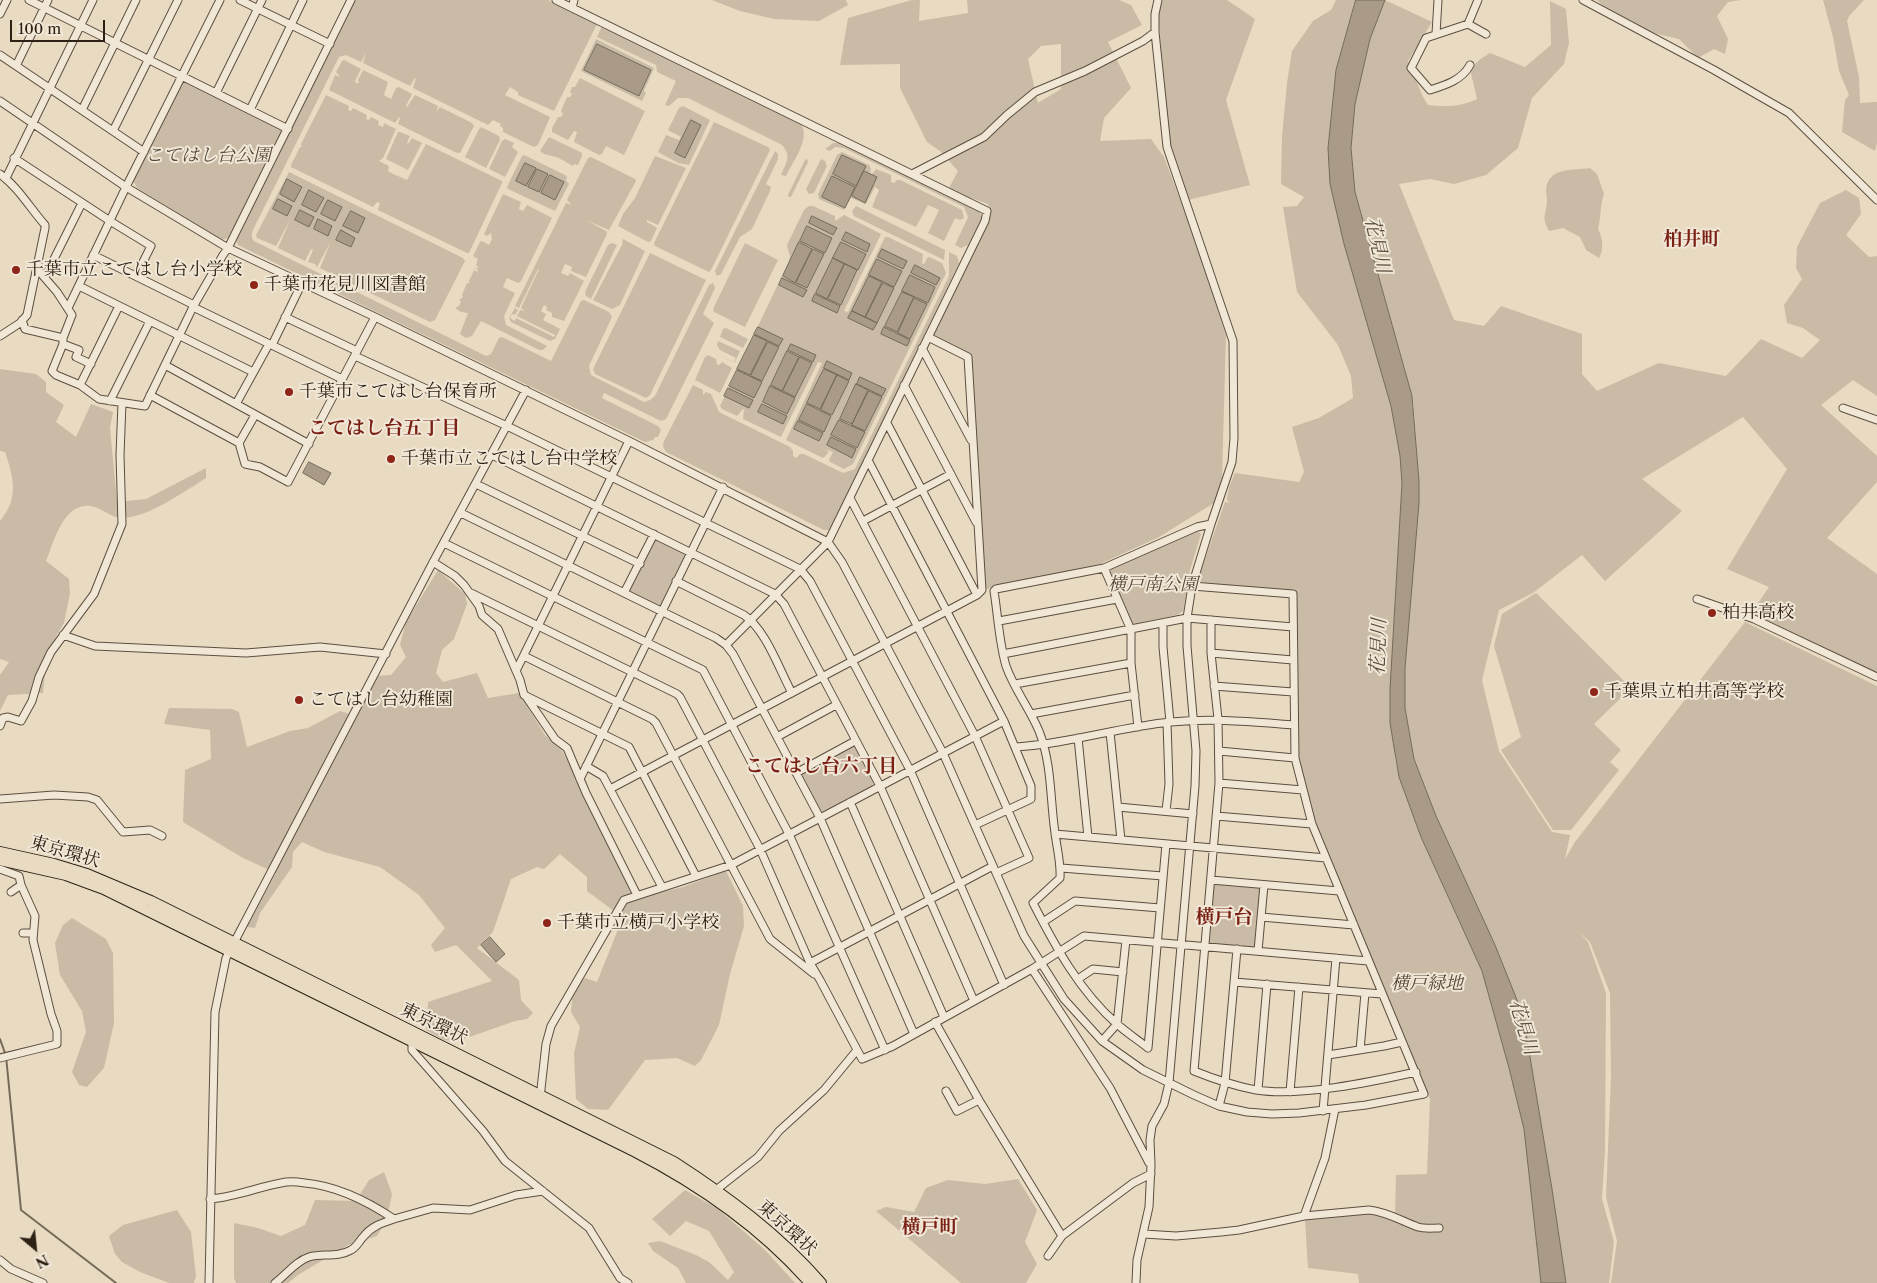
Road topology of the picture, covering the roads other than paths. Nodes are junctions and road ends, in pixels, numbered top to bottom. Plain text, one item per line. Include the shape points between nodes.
1 (7, 0) edge
2 (29, 0) edge
3 (48, 0) edge
4 (93, 0) edge
5 (136, 0) edge
6 (178, 0) edge
7 (220, 0) edge
8 (240, 0) edge
9 (262, 0) edge
10 (303, 0) edge
11 (351, 0) edge
12 (556, 0) edge
13 (574, 0) edge
14 (1158, 0) edge
15 (1438, 0) edge
16 (1478, 0) edge
17 (1583, 0) edge
18 (45, 8) junction
19 (572, 8) junction
20 (258, 9) junction
21 (0, 14) edge
22 (1468, 24) junction
23 (80, 25) junction
24 (290, 25) junction
25 (1155, 32) junction
26 (1436, 34) junction
27 (1486, 34) dead end
28 (114, 43) junction
29 (330, 44) junction
30 (0, 55) edge
31 (149, 60) junction
32 (1470, 65) dead end
33 (16, 66) junction
34 (182, 76) junction
35 (49, 88) junction
36 (216, 92) junction
37 (0, 101) edge
38 (82, 110) junction
39 (250, 110) junction
40 (32, 122) junction
41 (288, 129) junction
42 (113, 131) junction
43 (144, 152) junction
44 (14, 158) junction
45 (912, 174) junction
46 (3, 176) edge
47 (126, 187) junction
48 (1877, 200) edge
49 (82, 203) junction
50 (110, 222) junction
51 (228, 248) junction
52 (93, 255) junction
53 (38, 270) junction
54 (136, 276) junction
55 (45, 277) junction
56 (302, 283) junction
57 (79, 286) junction
58 (119, 306) junction
59 (194, 306) junction
60 (68, 308) junction
61 (285, 317) junction
62 (375, 317) junction
63 (22, 320) junction
64 (150, 321) junction
65 (0, 336) edge
66 (180, 336) junction
67 (928, 337) junction
68 (63, 341) junction
69 (271, 345) junction
70 (922, 348) junction
71 (356, 353) junction
72 (91, 364) junction
73 (165, 365) junction
74 (254, 372) junction
75 (342, 379) junction
76 (904, 385) junction
77 (80, 386) junction
78 (526, 390) junction
79 (150, 395) junction
80 (110, 400) junction
81 (122, 402) junction
82 (236, 404) junction
83 (1843, 408) dead end
84 (255, 415) junction
85 (1877, 420) edge
86 (886, 423) junction
87 (506, 426) junction
88 (629, 441) junction
89 (239, 443) junction
90 (309, 444) junction
91 (973, 444) junction
92 (492, 455) junction
93 (868, 460) junction
94 (951, 474) junction
95 (610, 476) junction
96 (476, 484) junction
97 (723, 487) junction
98 (922, 490) junction
99 (850, 498) junction
100 (597, 506) junction
101 (891, 506) junction
102 (461, 513) junction
103 (863, 521) junction
104 (705, 522) junction
105 (977, 524) junction
106 (1211, 524) junction
107 (654, 534) junction
108 (582, 536) junction
109 (828, 542) junction
110 (444, 543) junction
111 (691, 552) junction
112 (433, 562) junction
113 (640, 564) junction
114 (567, 566) junction
115 (1104, 568) junction
116 (800, 569) junction
117 (676, 581) junction
118 (1192, 586) junction
119 (471, 593) junction
120 (624, 593) junction
121 (775, 594) junction
122 (977, 595) junction
123 (552, 596) junction
124 (1117, 599) junction
125 (1697, 599) dead end
126 (946, 611) junction
127 (662, 612) junction
128 (1187, 618) junction
129 (751, 620) junction
130 (1211, 620) junction
131 (999, 621) junction
132 (1163, 624) junction
133 (538, 626) junction
134 (917, 626) junction
135 (1293, 627) junction
136 (1131, 630) junction
137 (63, 635) junction
138 (647, 642) junction
139 (885, 644) junction
140 (726, 645) junction
141 (1211, 653) junction
142 (386, 654) junction
143 (1003, 654) junction
144 (524, 656) junction
145 (1293, 660) junction
146 (852, 661) junction
147 (1132, 663) junction
148 (516, 671) junction
149 (632, 672) junction
150 (822, 677) junction
151 (1877, 677) edge
152 (1015, 684) junction
153 (1214, 686) junction
154 (1293, 692) junction
155 (792, 693) junction
156 (524, 695) junction
157 (1135, 695) junction
158 (618, 702) junction
159 (836, 705) junction
160 (762, 709) junction
161 (1031, 714) junction
162 (1218, 719) junction
163 (1194, 720) junction
164 (1004, 721) junction
165 (1169, 722) junction
166 (732, 725) junction
167 (1294, 725) junction
168 (0, 726) edge
169 (1138, 727) junction
170 (1110, 732) junction
171 (602, 734) junction
172 (975, 736) junction
173 (777, 737) junction
174 (1078, 738) junction
175 (703, 740) junction
176 (855, 740) junction
177 (1045, 745) junction
178 (1016, 747) junction
179 (1219, 751) junction
180 (943, 753) junction
181 (673, 755) junction
182 (1295, 758) junction
183 (586, 766) junction
184 (910, 770) junction
185 (642, 772) junction
186 (796, 773) junction
187 (580, 779) junction
188 (1219, 783) junction
189 (880, 786) junction
190 (610, 789) junction
191 (1303, 790) junction
192 (0, 799) edge
193 (850, 802) junction
194 (1118, 807) junction
195 (1008, 810) junction
196 (1166, 811) junction
197 (1193, 814) junction
198 (1216, 816) junction
199 (820, 818) junction
200 (1312, 824) junction
201 (974, 825) junction
202 (789, 834) junction
203 (1055, 834) junction
204 (162, 836) dead end
205 (1088, 837) junction
206 (1121, 840) junction
207 (1166, 844) junction
208 (1190, 846) junction
209 (1214, 848) junction
210 (760, 849) junction
211 (0, 852) edge
212 (1326, 858) junction
213 (0, 860) edge
214 (731, 865) junction
215 (1061, 868) junction
216 (0, 869) edge
217 (994, 870) junction
218 (696, 876) junction
219 (1163, 876) junction
220 (1210, 880) junction
221 (960, 884) junction
222 (21, 885) junction
223 (1264, 885) junction
224 (662, 887) junction
225 (1339, 891) junction
226 (11, 892) dead end
227 (637, 895) junction
228 (930, 900) junction
229 (1160, 908) junction
230 (900, 916) junction
231 (1261, 917) junction
232 (1043, 922) junction
233 (1354, 925) junction
234 (869, 932) junction
235 (22, 933) dead end
236 (32, 933) junction
237 (1126, 940) junction
238 (1157, 942) junction
239 (1181, 944) junction
240 (231, 946) junction
241 (840, 947) junction
242 (1205, 947) junction
243 (1237, 950) junction
244 (1258, 951) junction
245 (1060, 952) junction
246 (1336, 958) junction
247 (1368, 961) junction
248 (810, 963) junction
249 (1042, 964) junction
250 (1032, 969) junction
251 (1123, 972) junction
252 (1078, 979) junction
253 (820, 980) junction
254 (1234, 982) junction
255 (1267, 984) junction
256 (1004, 985) junction
257 (1299, 988) junction
258 (1332, 990) junction
259 (1366, 993) junction
260 (1382, 994) junction
261 (974, 1001) junction
262 (944, 1017) junction
263 (935, 1022) junction
264 (1117, 1024) junction
265 (914, 1034) junction
266 (416, 1037) junction
267 (1102, 1041) junction
268 (1402, 1042) junction
269 (858, 1050) junction
270 (885, 1050) junction
271 (1360, 1050) junction
272 (1328, 1055) junction
273 (4, 1056) edge
274 (1416, 1072) junction
275 (1169, 1082) junction
276 (1226, 1083) junction
277 (1325, 1088) junction
278 (1258, 1090) junction
279 (946, 1091) dead end
280 (1290, 1092) junction
281 (539, 1099) junction
282 (979, 1100) junction
283 (1219, 1106) junction
284 (1335, 1109) junction
285 (1323, 1111) junction
286 (1151, 1165) junction
287 (1151, 1174) junction
288 (716, 1190) junction
289 (544, 1191) junction
290 (210, 1198) junction
291 (1304, 1216) junction
292 (394, 1220) junction
293 (1439, 1228) dead end
294 (1144, 1234) junction
295 (1062, 1236) junction
296 (1048, 1256) dead end
297 (0, 1260) edge
298 (43, 1283) edge
299 (209, 1283) edge
300 (275, 1283) edge
301 (628, 1283) edge
302 (810, 1283) edge
303 (821, 1283) edge
304 (1136, 1283) edge

1 - 21 street
2 - 18 street
3 - 18 street
4 - 23 street
5 - 28 street
6 - 31 street
7 - 34 street
8 - 20 street
9 - 20 street
10 - 24 street
11 - 29 street
12 - 19 street
13 - 19 street
14 - 25 street
15 - 26 street
16 - 22 street
17 - 48 street via 1789,113
18 - 23 street
18 - 33 street
19 - 45 street
20 - 24 street
20 - 36 street
22 - 26 street
22 - 27 street
23 - 28 street
23 - 35 street
24 - 29 street
24 - 39 street
25 - 45 street via 1085,72 1035,92 984,137
25 - 106 street via 1167,147 1233,341 1232,462
26 - 32 street via 1426,38 1411,68 1430,90 1462,76
28 - 31 street
28 - 38 street
29 - 41 street
30 - 33 street
31 - 34 street
31 - 42 street
33 - 35 street
34 - 36 street
34 - 43 street
35 - 38 street
35 - 40 street
36 - 39 street
37 - 40 street
38 - 42 street
39 - 41 street
40 - 44 street
40 - 47 street
41 - 51 street
42 - 43 street
43 - 47 street
44 - 46 street
44 - 49 street
45 - 67 street via 987,211
46 - 53 street via 45,225
47 - 50 street
47 - 51 street
49 - 50 street
49 - 55 street
50 - 52 street
50 - 54 street via 151,246
51 - 56 street
51 - 59 street
52 - 54 street
52 - 57 street
53 - 55 street
53 - 63 street via 27,315
54 - 59 street
55 - 60 street
56 - 61 street
56 - 62 street
57 - 58 street
57 - 60 street
58 - 64 street
58 - 72 street
59 - 66 street
59 - 69 street
60 - 68 street via 72,315
61 - 69 street
61 - 71 street
62 - 71 street
62 - 78 street
63 - 65 street
63 - 68 street via 25,329
64 - 66 street
64 - 80 street
66 - 73 street
66 - 74 street
67 - 70 street
67 - 91 street via 968,357
68 - 72 street via 79,350 76,357
68 - 77 street via 52,371
69 - 74 street
69 - 75 street
70 - 76 street
70 - 91 street
71 - 75 street
71 - 87 street
72 - 77 street
73 - 79 street
73 - 82 street
74 - 82 street
75 - 90 street
76 - 86 street
76 - 94 street
77 - 80 street via 99,399
78 - 87 street
78 - 88 street
79 - 81 street via 145,406
79 - 89 street
80 - 81 street
81 - 137 street via 122,524 94,594
82 - 84 street
83 - 85 street
84 - 89 street
84 - 90 street
86 - 93 street
86 - 98 street
87 - 92 street
87 - 95 street
88 - 95 street
88 - 97 street
89 - 90 street via 245,464 260,467 288,482
91 - 105 street
92 - 96 street
92 - 100 street
93 - 99 street
93 - 101 street
94 - 98 street
94 - 105 street
95 - 100 street
95 - 104 street
96 - 102 street
96 - 108 street
97 - 104 street
97 - 109 street
98 - 101 street
98 - 122 street
99 - 103 street
99 - 109 street
100 - 107 street
100 - 108 street
101 - 103 street
101 - 126 street
102 - 110 street
102 - 114 street
103 - 134 street
104 - 111 street
104 - 116 street
105 - 122 street via 982,590
106 - 115 street via 1197,527
106 - 118 street
107 - 111 street
107 - 113 street
108 - 113 street
108 - 114 street
109 - 116 street
109 - 139 street
110 - 112 street
110 - 123 street
111 - 117 street
111 - 121 street
112 - 119 street via 455,576
112 - 142 street
113 - 120 street
114 - 120 street
114 - 123 street
115 - 124 street
115 - 131 street via 996,589
116 - 121 street
116 - 146 street via 810,581
117 - 127 street
117 - 129 street
118 - 128 street
118 - 135 street via 1293,594
119 - 133 street
119 - 148 street via 482,615 498,630
120 - 127 street
121 - 129 street
121 - 150 street via 784,604
122 - 126 street
123 - 133 street
123 - 138 street
124 - 131 street
124 - 136 street
125 - 151 street via 1754,619
126 - 134 street
126 - 164 street
127 - 138 street
127 - 140 street
128 - 130 street
128 - 132 street
128 - 163 street
129 - 140 street
129 - 155 street
130 - 135 street
130 - 141 street
131 - 143 street
132 - 136 street
132 - 165 street
133 - 144 street
133 - 149 street
134 - 139 street
134 - 172 street
135 - 145 street
136 - 143 street
136 - 147 street
137 - 142 street via 84,644 105,647 246,653 320,647
137 - 168 street via 39,677 24,717 21,721 3,718
138 - 149 street
138 - 166 street via 703,670
139 - 146 street
139 - 180 street
140 - 160 street
141 - 145 street
141 - 153 street
142 - 240 street
143 - 152 street
144 - 148 street
144 - 158 street
145 - 154 street
146 - 150 street
146 - 184 street
147 - 152 street
147 - 157 street
148 - 156 street
149 - 158 street
149 - 175 street via 677,694
150 - 155 street
150 - 159 street
152 - 161 street
153 - 154 street
153 - 162 street
154 - 167 street
155 - 160 street
156 - 171 street
156 - 187 street via 555,739 567,748
157 - 161 street
157 - 169 street
158 - 171 street
158 - 181 street via 652,719
159 - 173 street
159 - 176 street
160 - 166 street
160 - 173 street
161 - 177 street
162 - 163 street
162 - 167 street
162 - 179 street
163 - 165 street
163 - 197 street
164 - 172 street
164 - 178 street
165 - 169 street
165 - 196 street
166 - 175 street
166 - 202 street
167 - 182 street
169 - 170 street
170 - 174 street
170 - 194 street
171 - 183 street
171 - 185 street via 629,748
172 - 180 street
172 - 195 street
173 - 186 street
174 - 177 street
174 - 205 street
175 - 181 street
175 - 210 street
176 - 186 street
176 - 189 street
177 - 178 street
177 - 203 street
178 - 195 street via 1031,786 1031,799
179 - 182 street
179 - 188 street
180 - 184 street
180 - 201 street
181 - 185 street
181 - 214 street
182 - 191 street
183 - 187 street
183 - 190 street via 603,776
184 - 189 street
184 - 221 street
185 - 190 street
185 - 218 street
186 - 199 street
187 - 227 street
188 - 191 street
188 - 198 street
189 - 193 street
189 - 228 street
190 - 224 street
191 - 200 street
192 - 204 street via 54,795 88,797 97,800 123,832 150,830
193 - 199 street
193 - 230 street
194 - 196 street
194 - 206 street
195 - 201 street
195 - 217 street via 1029,858
196 - 197 street
197 - 208 street
198 - 200 street
198 - 209 street
199 - 202 street
199 - 234 street
200 - 212 street
201 - 217 street
202 - 210 street
202 - 241 street
203 - 205 street
203 - 215 street
205 - 206 street
206 - 207 street
207 - 208 street
207 - 219 street
208 - 209 street
208 - 239 street
209 - 212 street
209 - 220 street
210 - 214 street
210 - 248 street
211 - 240 highway, 東京環状 via 87,874 151,901
212 - 225 street
213 - 240 highway, 東京環状 via 66,875 104,889
214 - 218 street
214 - 253 street via 770,939
215 - 219 street
215 - 232 street via 1060,878 1033,903
216 - 222 street via 19,876
217 - 221 street
217 - 249 street via 1017,924
218 - 224 street
219 - 229 street
220 - 223 street
220 - 242 street
221 - 228 street
221 - 256 street
222 - 226 street
222 - 236 street via 34,916
223 - 225 street
223 - 231 street
224 - 227 street
225 - 233 street
227 - 281 street via 624,900 551,1026
228 - 230 street
228 - 261 street
229 - 232 street via 1075,900
229 - 238 street
230 - 234 street
230 - 262 street
231 - 233 street
231 - 244 street
232 - 245 street
233 - 247 street
234 - 241 street
234 - 265 street
235 - 236 street
236 - 273 street via 36,960 57,1031 57,1044
237 - 238 street
237 - 245 street via 1084,936
237 - 251 street
238 - 239 street
238 - 264 street via 1148,1048
239 - 242 street
239 - 275 street
240 - 266 highway, 東京環状
240 - 290 street via 222,970 215,1007
241 - 248 street
241 - 270 street
242 - 243 street
242 - 276 street via 1194,1071
243 - 244 street
243 - 254 street
244 - 246 street
245 - 249 street
245 - 252 street
246 - 247 street
246 - 258 street
247 - 260 street
248 - 253 street
249 - 250 street
249 - 267 street via 1074,1012
250 - 256 street
250 - 286 street via 1110,1088
251 - 252 street via 1093,969
251 - 264 street
252 - 264 street
253 - 269 street
254 - 255 street
254 - 276 street
255 - 257 street
255 - 278 street
256 - 261 street
257 - 258 street
257 - 280 street
258 - 259 street
258 - 272 street
259 - 260 street
259 - 271 street
260 - 268 street
261 - 262 street
262 - 263 street
263 - 265 street
263 - 282 street
264 - 267 street
265 - 270 street
266 - 281 highway, 東京環状
266 - 289 street via 412,1050 500,1155
267 - 275 street via 1143,1070
268 - 271 street
268 - 274 street
269 - 270 street via 862,1059
269 - 288 street via 824,1090 779,1131 758,1158
271 - 272 street
272 - 277 street
274 - 277 street
274 - 284 street via 1424,1094
275 - 283 street
275 - 286 street via 1164,1104 1152,1126
276 - 278 street
276 - 283 street
277 - 280 street
277 - 285 street
278 - 280 street
279 - 282 street via 958,1111
281 - 288 highway, 東京環状 via 674,1162
281 - 302 highway, 東京環状 via 699,1188 748,1223
282 - 295 street
283 - 285 street via 1272,1114
284 - 285 street
284 - 291 street via 1325,1158
286 - 287 street
287 - 294 street
287 - 295 street via 1133,1183
288 - 303 highway, 東京環状 via 776,1237
289 - 292 street via 516,1195 470,1210 433,1208
289 - 301 street via 589,1228 620,1278
290 - 292 street via 226,1198 287,1181 320,1184 354,1196
290 - 299 street
291 - 293 street via 1369,1210 1418,1227
291 - 294 street via 1240,1230 1176,1236
292 - 300 street via 376,1226 349,1251 336,1256 310,1257 298,1263
294 - 304 street via 1137,1260
295 - 296 street
297 - 298 street via 11,1269

